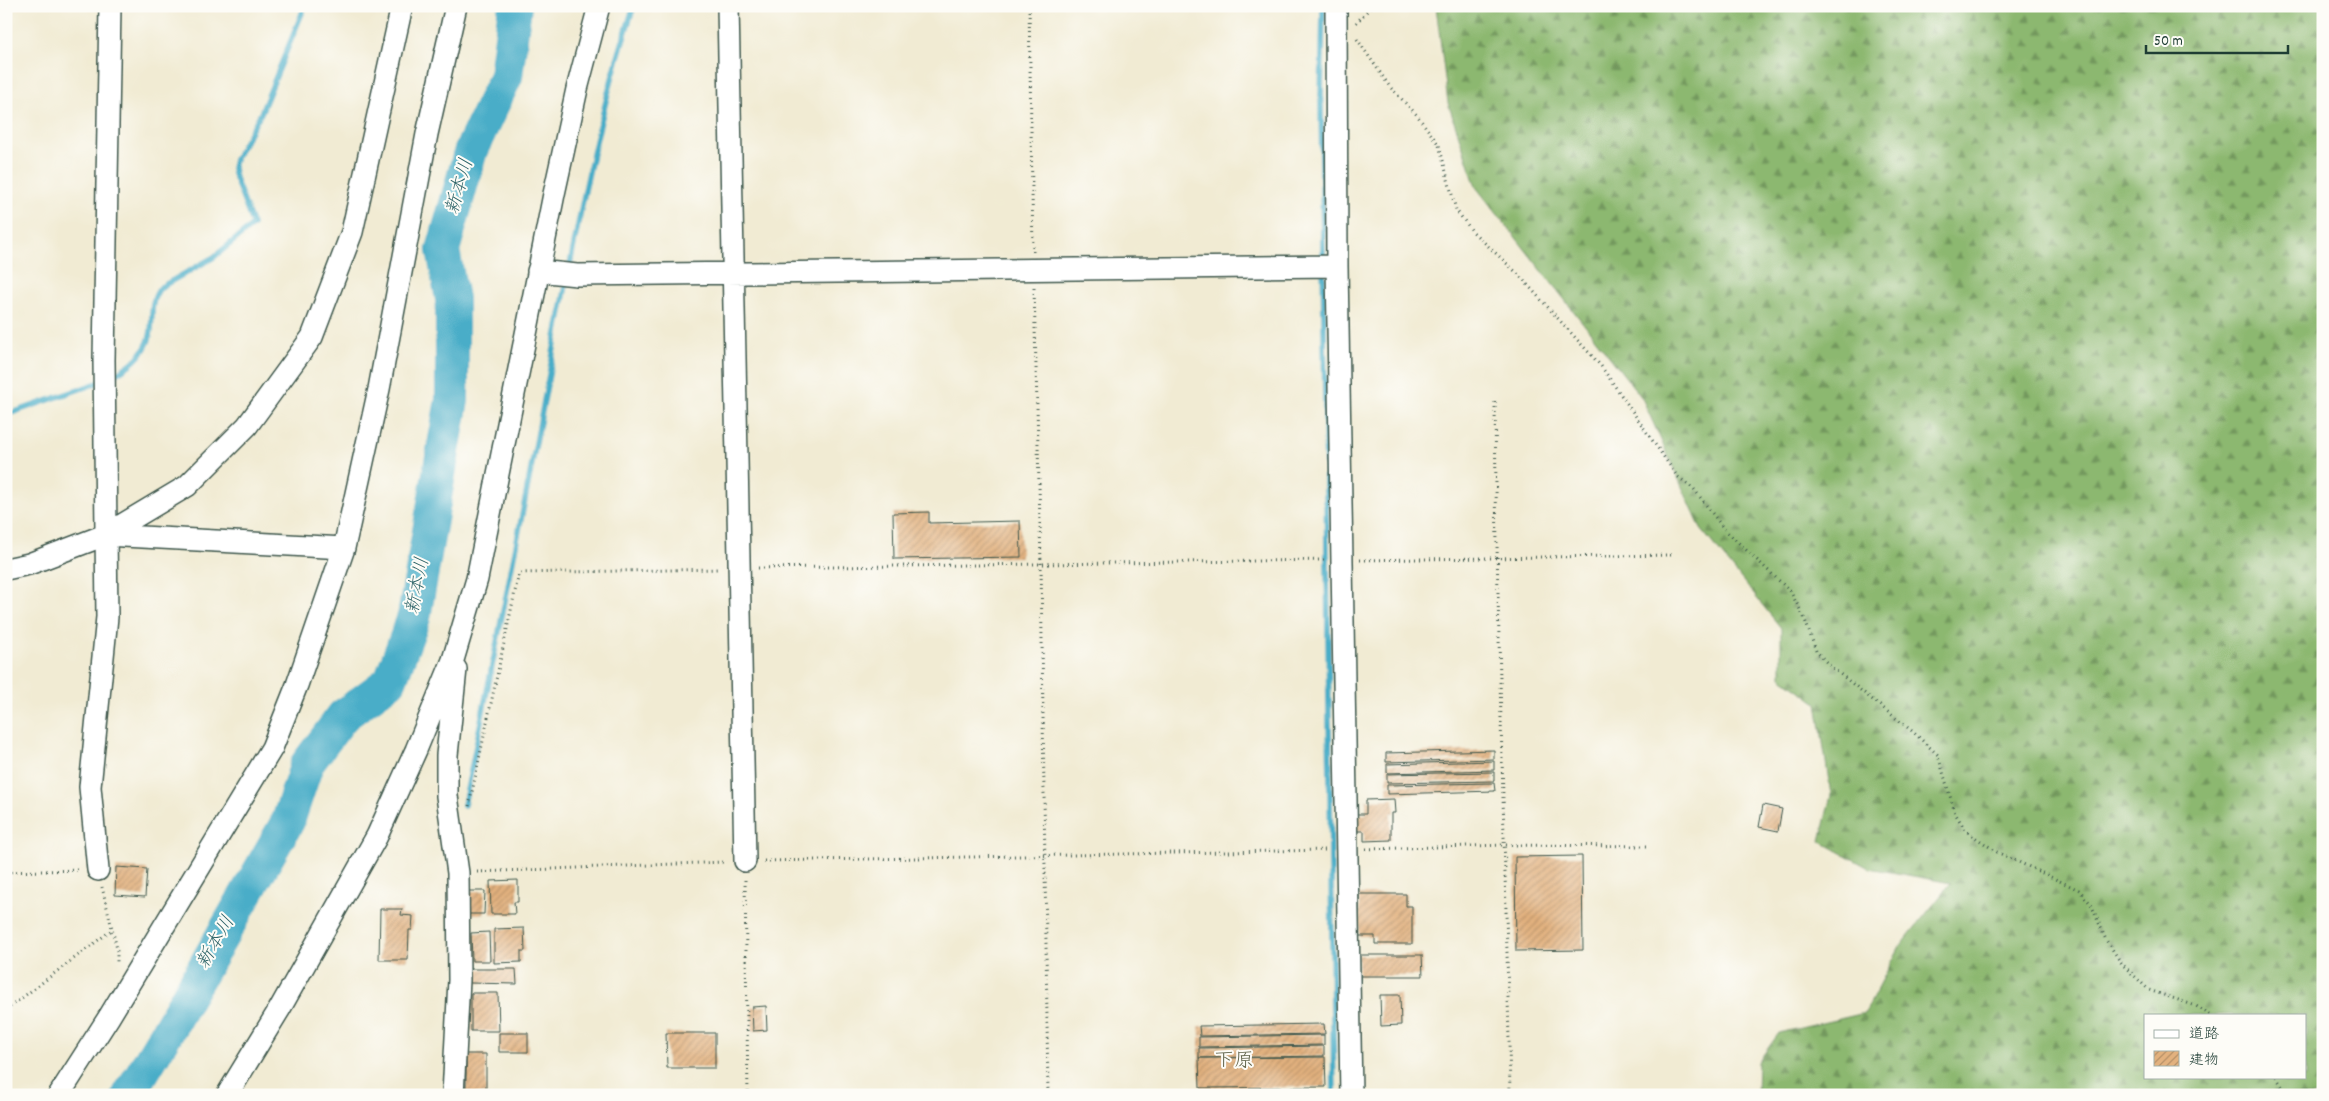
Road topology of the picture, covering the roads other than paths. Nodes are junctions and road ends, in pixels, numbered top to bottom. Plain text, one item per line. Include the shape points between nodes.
1 (110, 6) edge
2 (402, 6) edge
3 (456, 6) edge
4 (599, 6) edge
5 (728, 6) edge
6 (1336, 6) edge
7 (1337, 266) junction
8 (538, 271) junction
9 (732, 274) junction
10 (105, 535) junction
11 (344, 548) junction
12 (6, 569) edge
13 (453, 660) junction
14 (745, 861) road end
15 (98, 870) road end
16 (59, 1095) edge
17 (228, 1095) edge
18 (453, 1095) edge
19 (1351, 1095) edge

1 - 10 street via 104,360
2 - 10 street via 352,232 312,337 247,426 187,486
3 - 11 street
4 - 8 street via 577,89
5 - 9 street
6 - 7 street
7 - 9 street
7 - 19 street
8 - 9 street via 577,275
8 - 13 street via 477,579
9 - 14 street
10 - 11 street
10 - 12 street via 29,564
10 - 15 street via 107,617 90,787
11 - 16 street via 272,748
13 - 17 street via 377,836
13 - 18 street via 457,670 447,755 448,796 458,873 459,980

